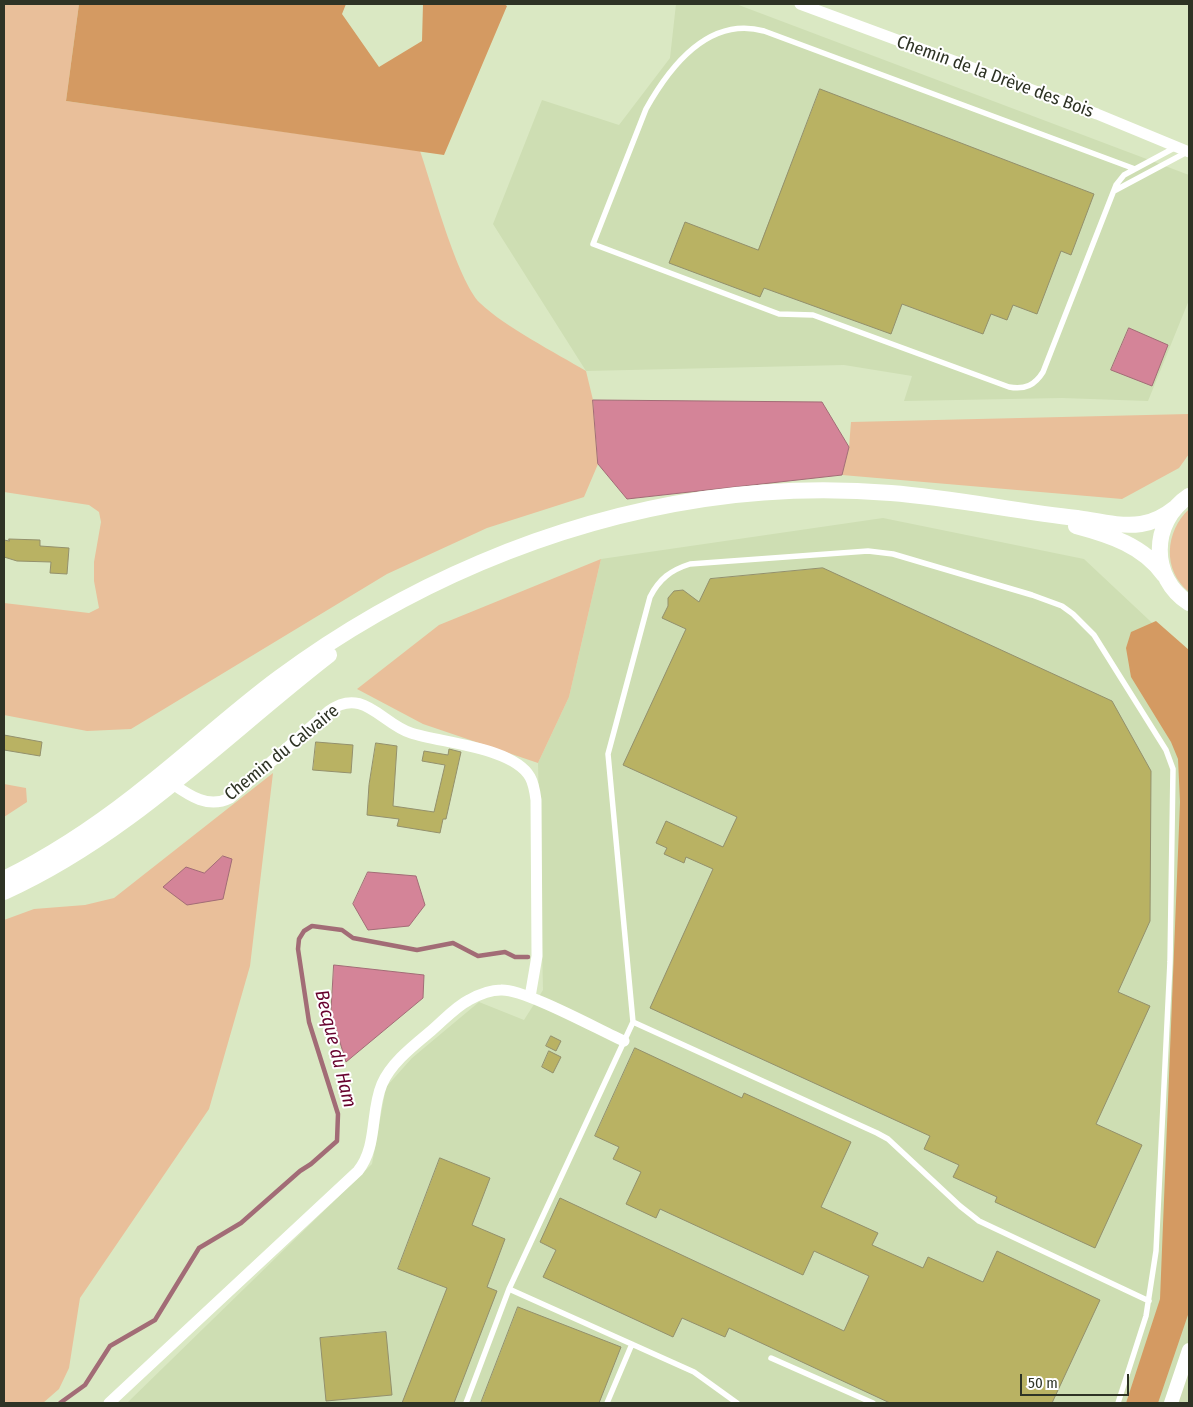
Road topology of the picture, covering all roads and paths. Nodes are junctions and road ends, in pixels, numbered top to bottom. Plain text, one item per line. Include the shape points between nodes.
1 (800, 4) edge
2 (1177, 147) junction
3 (1189, 151) edge
4 (1135, 169) junction
5 (1114, 191) junction
6 (1189, 496) edge
7 (1175, 508) junction
8 (1018, 511) junction
9 (1164, 575) junction
10 (1189, 604) edge
11 (166, 780) junction
12 (4, 879) edge
13 (4, 892) edge
14 (530, 998) junction
15 (633, 1022) junction
16 (624, 1041) junction
17 (509, 1289) junction
18 (1150, 1301) junction
19 (632, 1344) junction
20 (1189, 1350) edge
21 (771, 1358) dead end
22 (109, 1403) edge
23 (466, 1403) edge
24 (607, 1403) edge
25 (737, 1403) edge
26 (872, 1403) edge
27 (1118, 1403) edge
28 (1171, 1403) edge

1 - 2 street, Chemin de la Drève des Bois
2 - 3 street, Chemin de la Drève des Bois
2 - 4 lane
3 - 5 lane
4 - 5 lane via 1120,178
4 - 5 lane via 764,30 735,29 709,38 691,49 678,61 656,92 646,109 593,244 779,314 813,315 1009,387 1023,388 1035,384 1043,372
6 - 7 main road
7 - 8 main road via 1160,519 1136,525
7 - 9 main road via 1166,521 1159,544
8 - 9 main road via 1087,529 1127,544 1151,558
8 - 11 main road via 920,495 857,491 779,492 706,499 636,512 554,535 469,568 413,596 316,665
9 - 10 main road
11 - 12 main road via 41,860
11 - 13 main road via 82,851
11 - 14 street, Chemin du Calvaire via 201,800 222,802 329,710 348,703 370,707 410,733 481,749 514,763 530,777 536,800 537,956
14 - 16 street
14 - 22 street via 501,990 478,995 459,1006 412,1048 390,1071 382,1085 369,1151 358,1171
15 - 16 lane
15 - 18 lane via 877,1133 888,1139 979,1221
15 - 18 lane via 608,754 650,597 662,579 690,564 868,550 902,557 1062,606 1094,634 1166,750 1172,769 1170,962 1156,1250
16 - 17 lane
17 - 19 lane
17 - 23 lane
18 - 27 lane
19 - 24 lane
19 - 25 lane via 694,1372
20 - 28 street
21 - 26 lane

